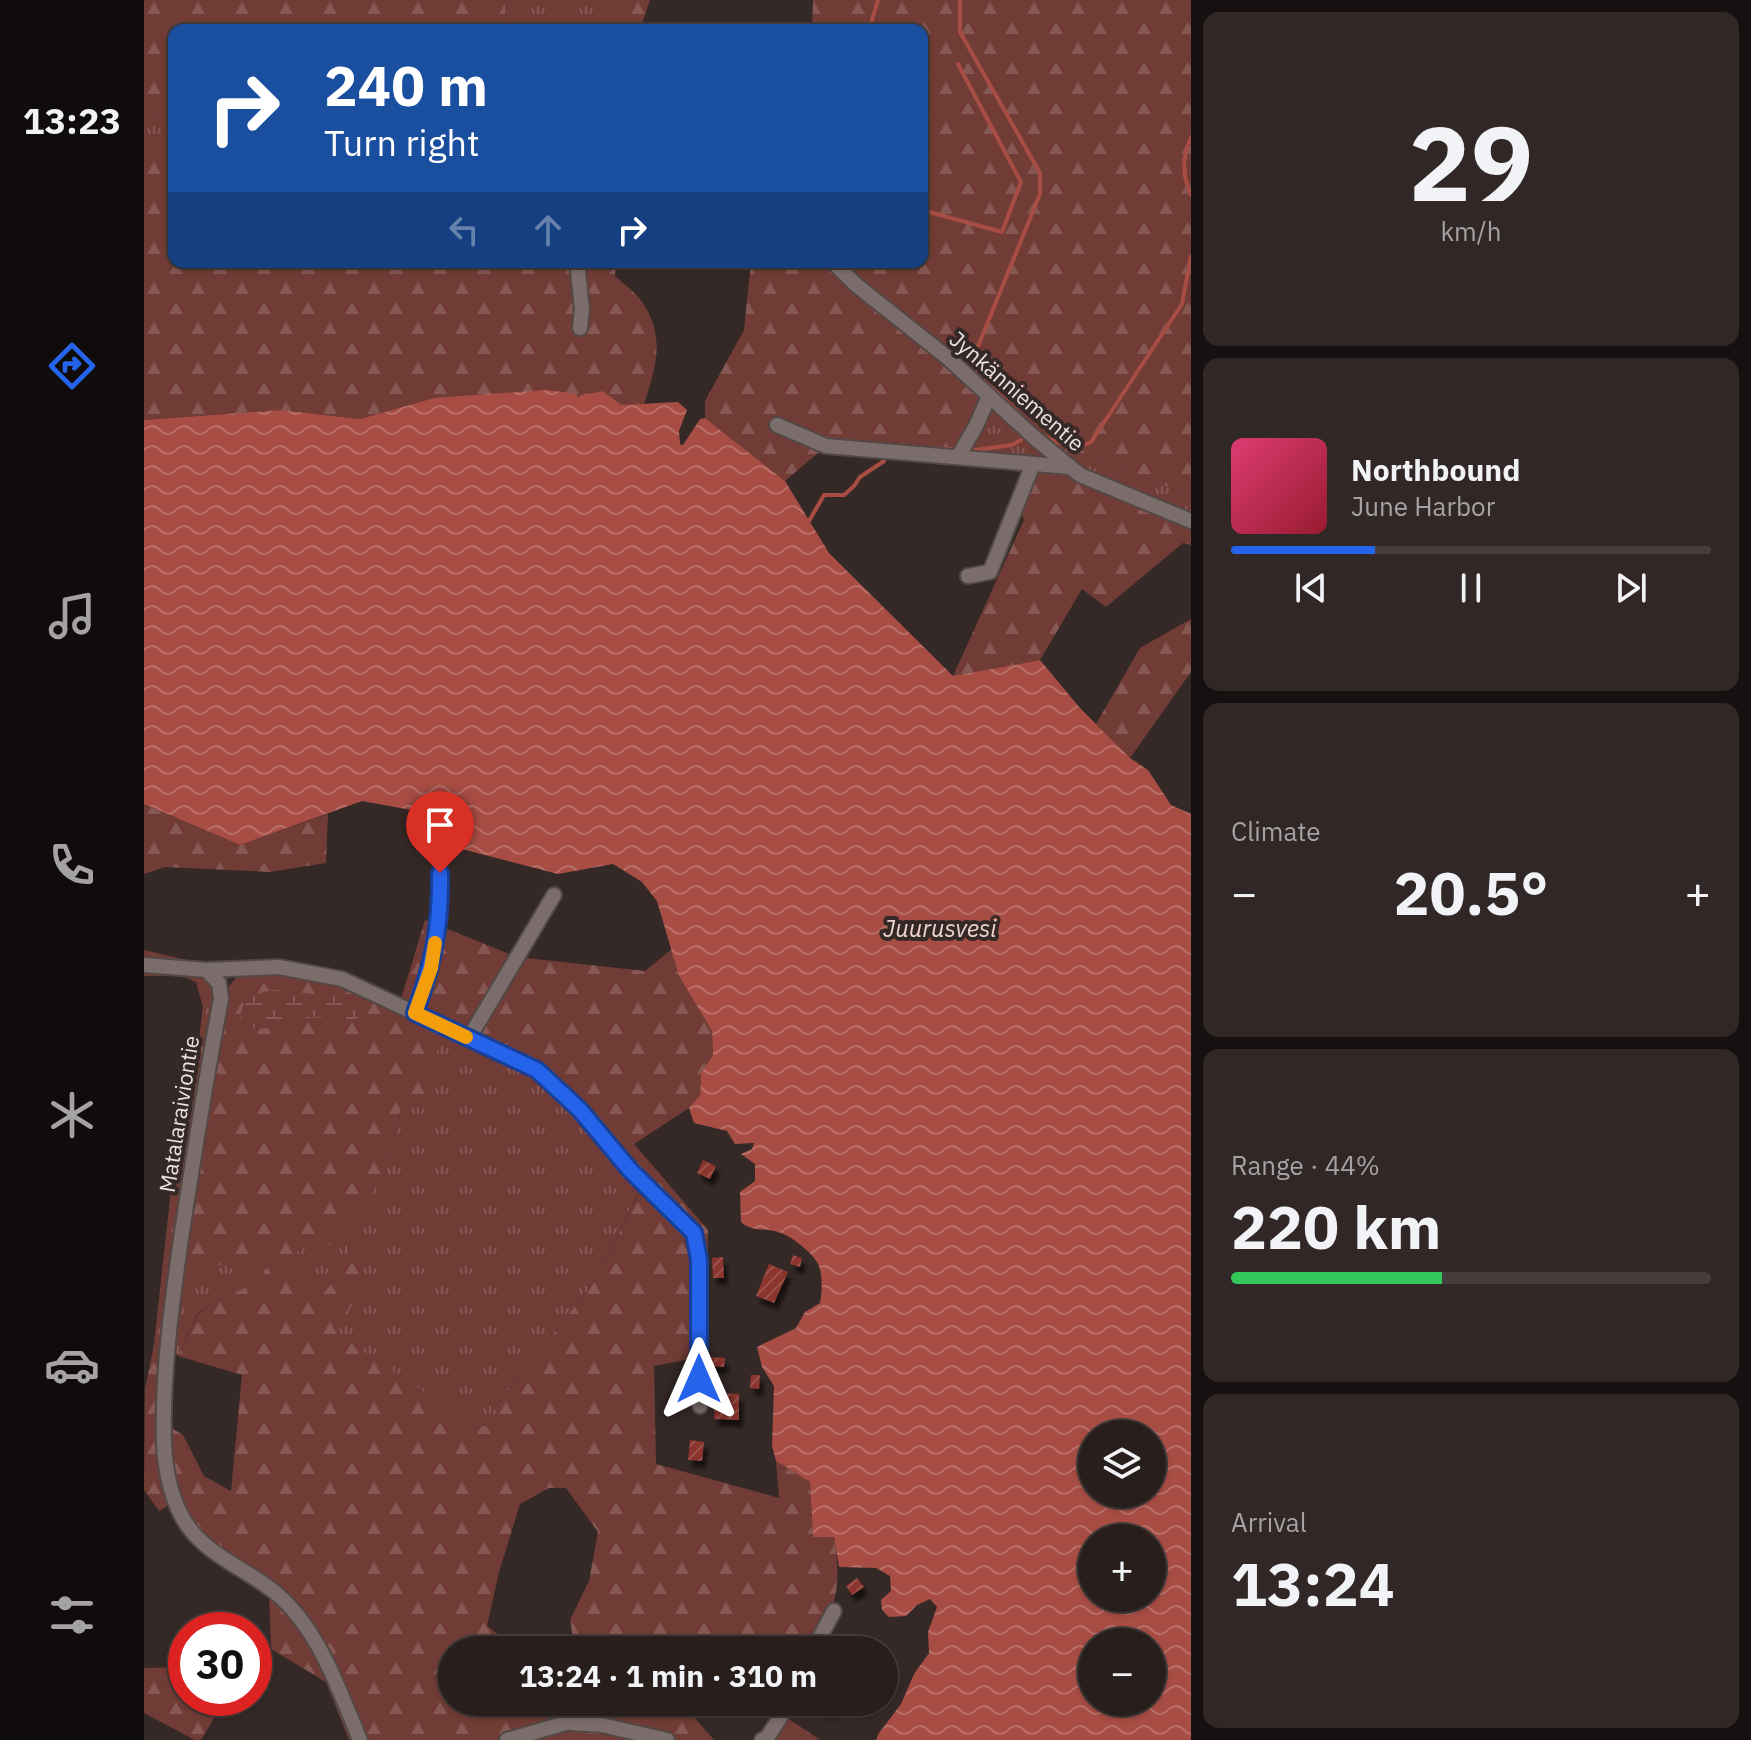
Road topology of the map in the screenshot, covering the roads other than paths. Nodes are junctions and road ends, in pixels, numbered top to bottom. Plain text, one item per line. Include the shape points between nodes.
1 (578, 268) edge
2 (839, 268) edge
3 (580, 328) dead end
4 (989, 396) junction
5 (777, 425) dead end
6 (958, 457) junction
7 (1033, 464) junction
8 (1071, 467) junction
9 (1191, 521) edge
10 (968, 576) dead end
11 (440, 873) dead end
12 (554, 895) dead end
13 (144, 965) edge
14 (206, 970) junction
15 (415, 1013) junction
16 (469, 1038) junction
17 (700, 1406) dead end
18 (834, 1611) dead end
19 (821, 1636) edge
20 (585, 1716) edge
21 (781, 1716) edge
22 (566, 1723) junction
23 (360, 1740) edge
24 (507, 1740) edge
25 (667, 1740) edge
26 (762, 1740) edge

1 - 3 street
2 - 4 street, Jynkänniementie
4 - 6 street
4 - 8 street, Jynkänniementie
5 - 6 street via 826,446
6 - 7 street
7 - 8 street
7 - 10 street via 990,572
8 - 9 street, Jynkänniementie
11 - 15 street via 431,968
12 - 16 street
13 - 14 street
14 - 15 street via 279,967 342,979
14 - 23 street, Matalaraiviontie via 219,983 221,999 175,1283 164,1445 168,1474 190,1530 278,1595 308,1629
15 - 16 street
16 - 17 street via 537,1070 694,1233 699,1260
18 - 19 street
20 - 22 street
21 - 26 street
22 - 24 street
22 - 25 street via 602,1725

